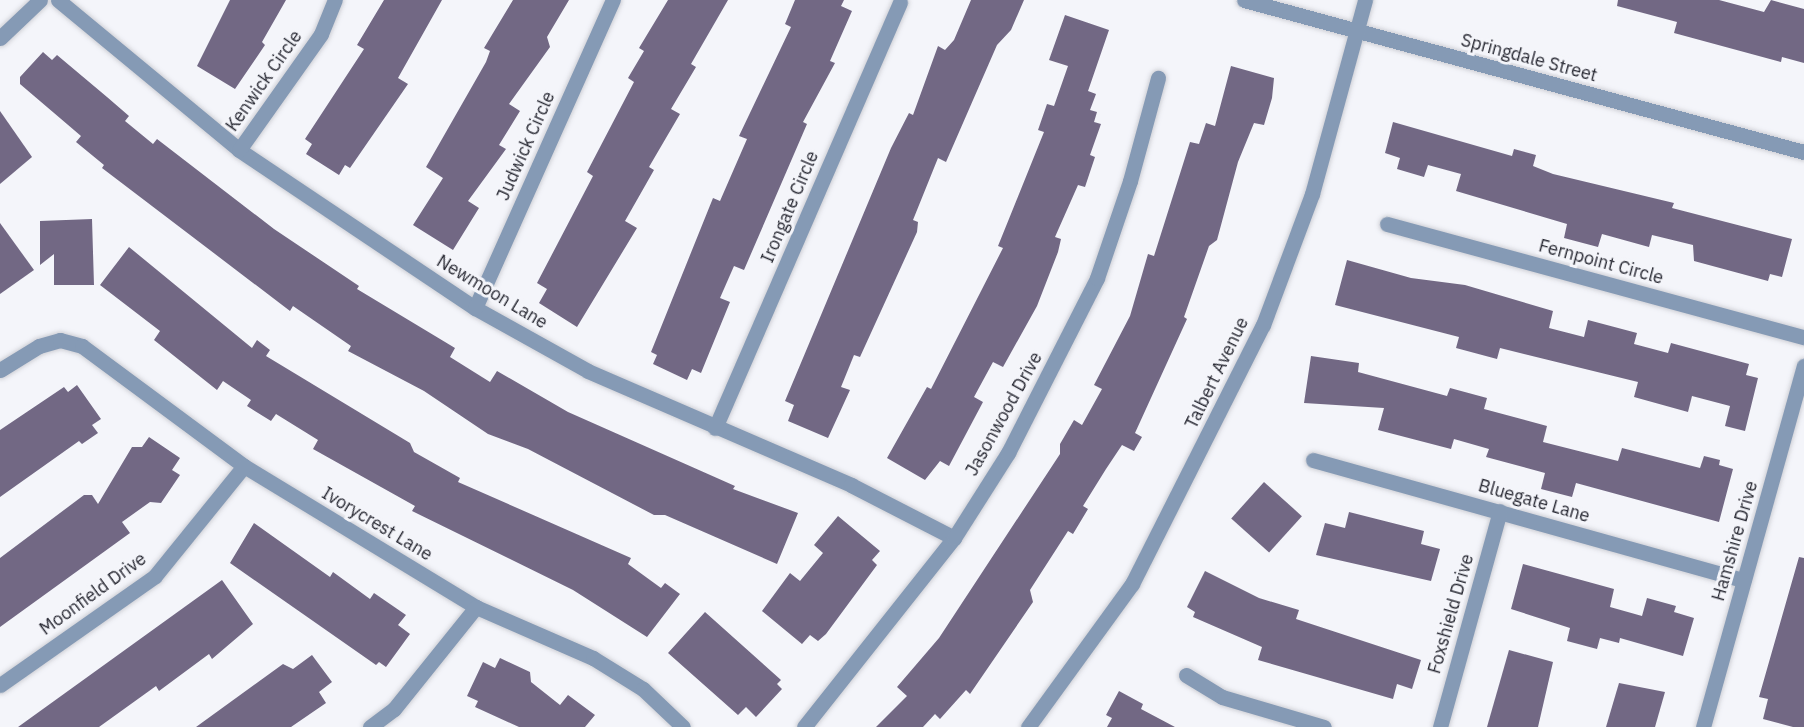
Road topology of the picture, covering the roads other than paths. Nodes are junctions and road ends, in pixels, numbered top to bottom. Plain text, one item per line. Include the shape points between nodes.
1 (40, 0) edge
2 (58, 0) edge
3 (335, 0) edge
4 (613, 0) edge
5 (1244, 0) edge
6 (1365, 0) edge
7 (900, 2) dead end
8 (1357, 31) junction
9 (0, 38) edge
10 (1158, 78) dead end
11 (239, 150) junction
12 (1804, 152) edge
13 (1387, 224) dead end
14 (475, 308) junction
15 (1804, 337) edge
16 (1804, 366) edge
17 (0, 370) edge
18 (716, 428) junction
19 (1313, 460) dead end
20 (244, 466) junction
21 (1500, 512) junction
22 (954, 538) junction
23 (1744, 580) junction
24 (476, 607) junction
25 (1186, 675) dead end
26 (0, 685) edge
27 (370, 727) edge
28 (683, 727) edge
29 (804, 727) edge
30 (1028, 727) edge
31 (1324, 727) edge
32 (1440, 727) edge
33 (1703, 727) edge

1 - 9 street
2 - 11 street, Newmoon Lane
3 - 11 street, Kenwick Circle via 321,34
4 - 14 street, Judwick Circle
5 - 8 street, Springdale Street
6 - 8 street, Talbert Avenue
7 - 18 street, Irongate Circle
8 - 12 street, Springdale Street
8 - 30 street, Talbert Avenue via 1312,194 1263,325 1132,584
10 - 22 street, Jasonwood Drive via 1097,278 1008,453
11 - 14 street, Newmoon Lane
13 - 15 street, Fernpoint Circle
14 - 18 street, Newmoon Lane via 588,371
16 - 23 street, Hamshire Drive
17 - 20 street, Ivorycrest Lane via 39,346 60,340 82,346
18 - 22 street, Newmoon Lane via 851,485
19 - 21 street, Bluegate Lane
20 - 24 street, Ivorycrest Lane
20 - 26 street, Moonfield Drive via 155,576
21 - 23 street, Bluegate Lane
21 - 32 street, Foxshield Drive
22 - 29 street, Jasonwood Drive
23 - 33 street, Hamshire Drive
24 - 27 street via 394,709
24 - 28 street, Ivorycrest Lane via 593,658 643,689
25 - 31 street via 1222,698

